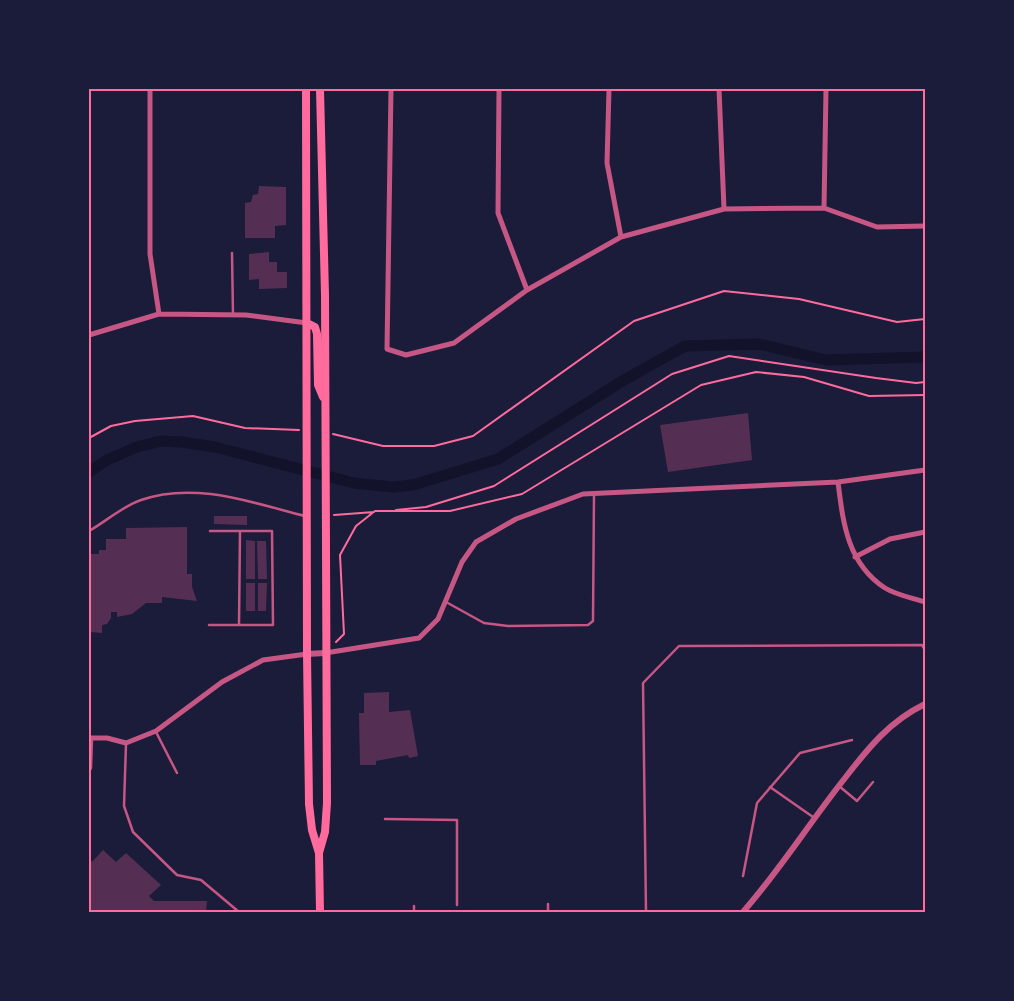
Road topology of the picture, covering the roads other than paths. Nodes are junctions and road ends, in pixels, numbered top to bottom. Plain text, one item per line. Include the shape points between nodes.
1 (150, 89) edge
2 (306, 89) edge
3 (320, 89) edge
4 (391, 89) edge
5 (499, 89) edge
6 (608, 89) edge
7 (719, 89) edge
8 (826, 89) edge
9 (824, 208) junction
10 (724, 209) junction
11 (925, 226) edge
12 (621, 236) junction
13 (232, 253) dead end
14 (527, 290) junction
15 (159, 314) junction
16 (234, 315) junction
17 (307, 323) junction
18 (89, 336) edge
19 (324, 402) junction
20 (925, 470) edge
21 (838, 482) junction
22 (594, 492) junction
23 (307, 516) junction
24 (210, 531) dead end
25 (240, 531) junction
26 (89, 532) edge
27 (925, 532) edge
28 (855, 556) junction
29 (446, 602) junction
30 (925, 602) edge
31 (209, 625) dead end
32 (239, 625) junction
33 (925, 650) edge
34 (325, 653) junction
35 (306, 654) junction
36 (925, 704) edge
37 (156, 731) junction
38 (90, 738) edge
39 (852, 740) dead end
40 (126, 743) junction
41 (89, 772) edge
42 (177, 773) dead end
43 (873, 782) dead end
44 (838, 786) junction
45 (770, 787) junction
46 (813, 817) junction
47 (385, 819) dead end
48 (319, 853) junction
49 (743, 876) dead end
50 (548, 904) dead end
51 (457, 905) dead end
52 (414, 906) dead end
53 (239, 912) edge
54 (320, 912) edge
55 (414, 912) edge
56 (548, 912) edge
57 (646, 912) edge
58 (743, 912) edge

1 - 15 street via 150,254
2 - 17 main road
3 - 19 main road
4 - 14 street via 387,349 406,355 454,343
5 - 14 street via 498,213
6 - 12 street via 608,163
7 - 10 street
8 - 9 street
9 - 10 street
9 - 11 street via 877,227
10 - 12 street
12 - 14 street
13 - 16 lane
15 - 16 street
15 - 18 street
16 - 17 street
17 - 19 main road via 315,327 317,334 318,385
17 - 23 main road
19 - 34 main road
20 - 21 street
21 - 22 street
21 - 28 street via 848,542
22 - 29 street via 516,519 476,542 462,562
22 - 29 lane via 594,621 588,625 508,626 484,623
23 - 26 lane via 227,496 183,492 140,500
23 - 35 main road
24 - 25 lane
25 - 32 lane
25 - 32 lane via 272,531 273,625
27 - 28 street via 890,539
28 - 30 street via 868,575 886,589
29 - 34 street via 438,619 420,638
31 - 32 lane
33 - 57 lane via 922,645 679,646 643,683
34 - 35 street
34 - 48 main road via 327,803 325,832
35 - 37 street via 263,660 222,682
35 - 48 main road via 309,804
36 - 44 street via 887,727
37 - 40 street
37 - 42 lane
38 - 40 street
38 - 41 lane
39 - 45 lane via 800,753
40 - 53 lane via 124,806 133,832 177,875 201,880
43 - 44 lane via 857,801
44 - 46 street
45 - 46 lane
45 - 49 lane via 757,803
46 - 58 street
47 - 51 lane via 457,820
48 - 54 main road
50 - 56 lane
52 - 55 lane

